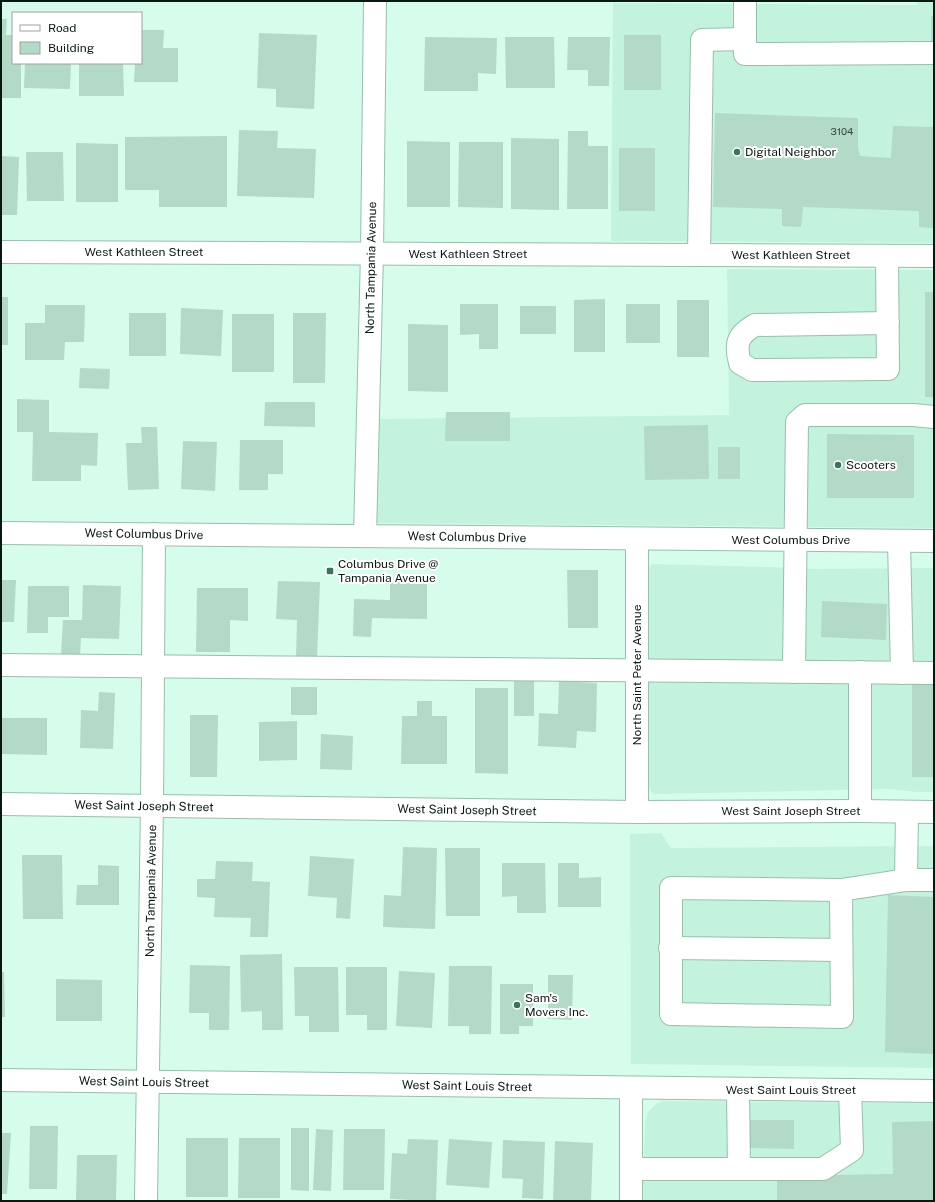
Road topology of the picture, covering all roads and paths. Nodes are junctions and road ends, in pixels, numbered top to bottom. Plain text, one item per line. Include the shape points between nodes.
1 (375, 1) edge
2 (745, 1) edge
3 (744, 39) junction
4 (934, 53) edge
5 (1, 252) edge
6 (372, 253) junction
7 (698, 255) junction
8 (887, 256) junction
9 (934, 256) edge
10 (888, 323) junction
11 (934, 417) edge
12 (1, 533) edge
13 (154, 534) junction
14 (365, 536) junction
15 (637, 538) junction
16 (795, 540) junction
17 (899, 541) junction
18 (934, 541) edge
19 (1, 665) edge
20 (153, 667) junction
21 (637, 670) junction
22 (794, 672) junction
23 (860, 672) junction
24 (902, 673) junction
25 (934, 673) edge
26 (1, 804) edge
27 (152, 806) junction
28 (860, 811) junction
29 (637, 812) junction
30 (906, 812) junction
31 (934, 812) edge
32 (906, 880) junction
33 (934, 880) edge
34 (841, 890) junction
35 (670, 948) junction
36 (841, 950) junction
37 (1, 1080) edge
38 (148, 1082) junction
39 (631, 1088) junction
40 (738, 1090) junction
41 (850, 1090) junction
42 (934, 1091) edge
43 (631, 1169) junction
44 (739, 1169) junction
45 (146, 1201) edge
46 (631, 1201) edge

1 - 6 street, North Tampania Avenue
2 - 3 street
3 - 4 street via 745,54
3 - 7 street via 702,40
5 - 6 street, West Kathleen Street
6 - 7 street, West Kathleen Street
6 - 14 street, North Tampania Avenue
7 - 8 street, West Kathleen Street
8 - 9 street, West Kathleen Street
8 - 10 street
10 - 10 street via 755,325 744,331 738,340 737,351 740,363 752,370 888,369
11 - 16 street via 805,415 797,422
12 - 13 street, West Columbus Drive
13 - 14 street, West Columbus Drive
13 - 20 street, North Tampania Avenue
14 - 15 street, West Columbus Drive
15 - 16 street, West Columbus Drive
15 - 21 street, North Saint Peter Avenue
16 - 17 street, West Columbus Drive
16 - 22 street
17 - 18 street, West Columbus Drive
17 - 24 street
19 - 20 street
20 - 21 street
20 - 27 street, North Tampania Avenue
21 - 22 street
21 - 29 street, North Saint Peter Avenue
22 - 23 street
23 - 24 street
23 - 28 street
24 - 25 street
26 - 27 street, West Saint Joseph Street
27 - 29 street, West Saint Joseph Street
27 - 38 street, North Tampania Avenue
28 - 29 street, West Saint Joseph Street
28 - 30 street, West Saint Joseph Street
30 - 31 street, West Saint Joseph Street
30 - 32 street
32 - 33 street
32 - 34 street
34 - 35 street via 670,888
34 - 36 street
35 - 36 street
35 - 36 street via 671,1014 842,1016
37 - 38 street, West Saint Louis Street
38 - 39 street, West Saint Louis Street
38 - 45 street, North Tampania Avenue
39 - 40 street, West Saint Louis Street
39 - 43 street
40 - 41 street, West Saint Louis Street
40 - 44 street
41 - 42 street, West Saint Louis Street
41 - 44 street via 852,1150 823,1169
43 - 44 street
43 - 46 street

